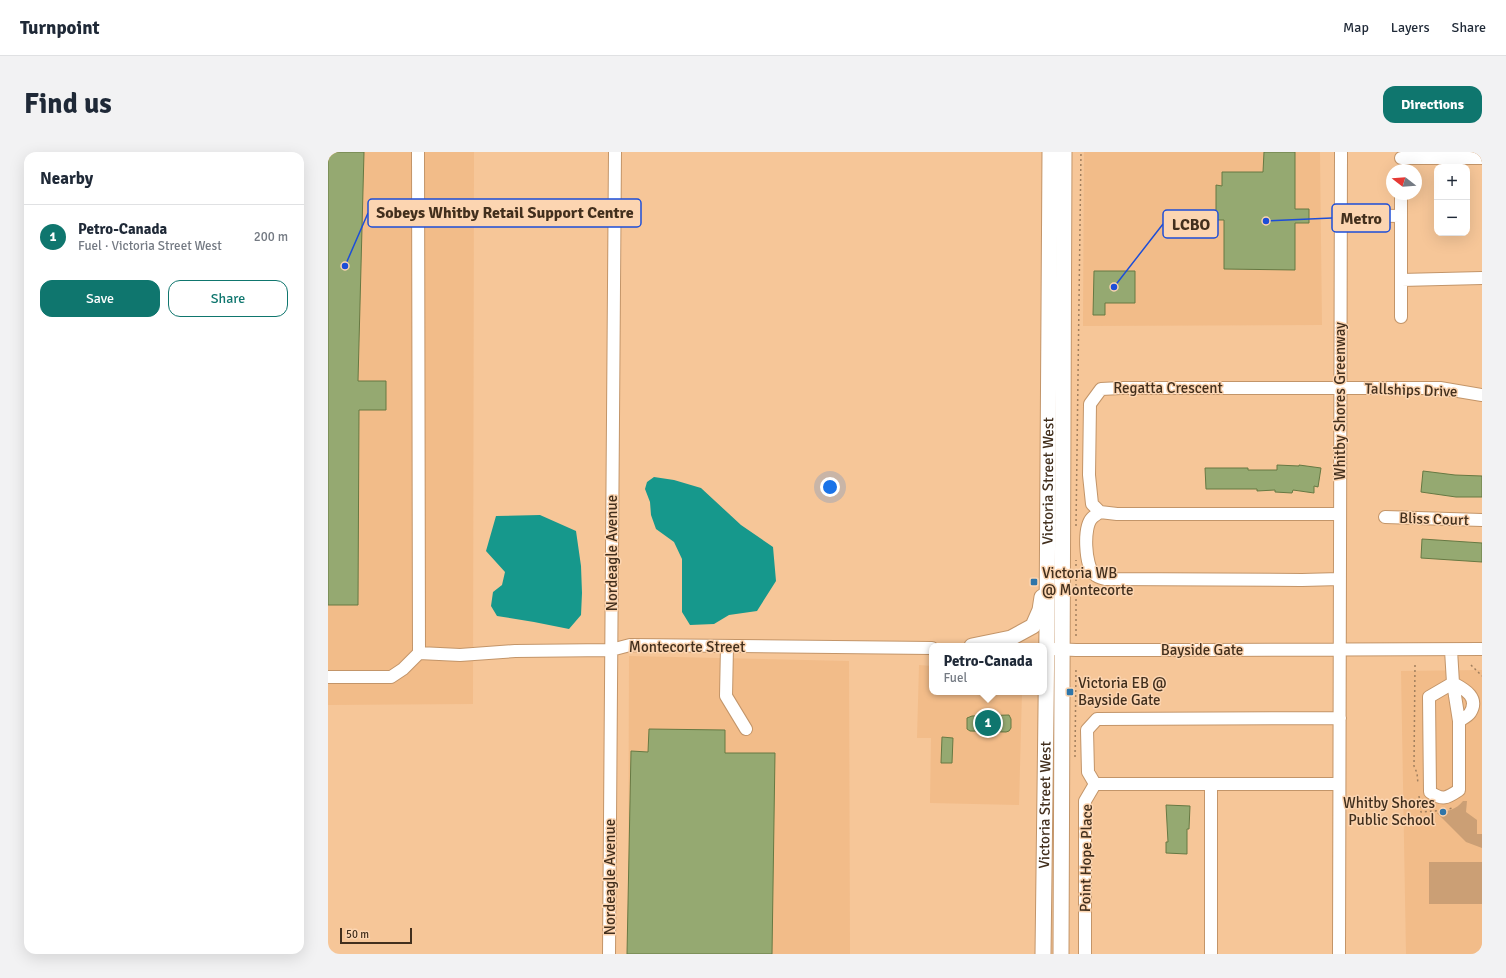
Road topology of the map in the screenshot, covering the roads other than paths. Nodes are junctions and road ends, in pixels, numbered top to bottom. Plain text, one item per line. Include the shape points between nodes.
1 (418, 152) edge
2 (615, 152) edge
3 (1050, 152) edge
4 (1064, 152) edge
5 (1341, 152) edge
6 (1482, 158) edge
7 (1401, 160) edge
8 (1401, 200) edge
9 (1340, 215) junction
10 (1400, 216) junction
11 (1482, 278) edge
12 (1401, 280) junction
13 (1401, 317) dead end
14 (1340, 388) junction
15 (1482, 395) edge
16 (1100, 512) junction
17 (1339, 514) junction
18 (1385, 517) dead end
19 (1482, 520) edge
20 (1048, 551) junction
21 (1340, 579) junction
22 (987, 643) edge
23 (1045, 643) edge
24 (727, 646) junction
25 (929, 648) edge
26 (1047, 649) edge
27 (1063, 649) junction
28 (1341, 649) junction
29 (1482, 649) edge
30 (611, 650) junction
31 (1451, 650) junction
32 (419, 653) junction
33 (328, 677) edge
34 (1453, 683) junction
35 (1045, 695) edge
36 (1340, 718) junction
37 (746, 729) dead end
38 (1095, 784) junction
39 (1339, 784) junction
40 (1211, 785) junction
41 (609, 954) edge
42 (1043, 954) edge
43 (1061, 954) edge
44 (1085, 954) edge
45 (1211, 954) edge
46 (1339, 954) edge

1 - 32 street
2 - 30 street, Nordeagle Avenue
3 - 20 main road, Victoria Street West
4 - 27 main road, Victoria Street West
5 - 9 street, Whitby Shores Greenway
6 - 7 street
8 - 10 street
9 - 10 street
9 - 14 street, Whitby Shores Greenway
10 - 12 street
11 - 12 street
12 - 13 street
14 - 15 street, Tallships Drive via 1440,388
14 - 16 street, Regatta Crescent via 1101,389 1090,404 1089,475 1092,504
14 - 17 street, Whitby Shores Greenway
16 - 17 street
16 - 21 street via 1091,518 1086,555 1089,568 1095,576 1105,579
17 - 21 street, Whitby Shores Greenway
18 - 19 street, Bliss Court
20 - 22 main road via 1040,610 1033,626 1011,638
20 - 23 main road, Victoria Street West
21 - 28 street, Whitby Shores Greenway
24 - 25 street, Montecorte Street
24 - 30 street, Montecorte Street via 630,645
24 - 37 street via 726,696
26 - 27 street
27 - 28 street, Bayside Gate
27 - 43 main road, Victoria Street West
28 - 31 street
28 - 36 street, Whitby Shores Greenway
29 - 31 street
30 - 32 street, Montecorte Street via 515,651 460,655
30 - 41 street, Nordeagle Avenue
31 - 34 street
32 - 33 street via 391,677
34 - 34 street via 1429,698 1430,792 1438,797 1447,798 1459,790 1459,721
35 - 42 main road, Victoria Street West
36 - 38 street via 1097,719 1087,730 1088,772
36 - 39 street, Whitby Shores Greenway
38 - 40 street, Point Hope Place
38 - 44 street, Point Hope Place via 1085,801
39 - 40 street, Point Hope Place
39 - 46 street, Whitby Shores Greenway
40 - 45 street

